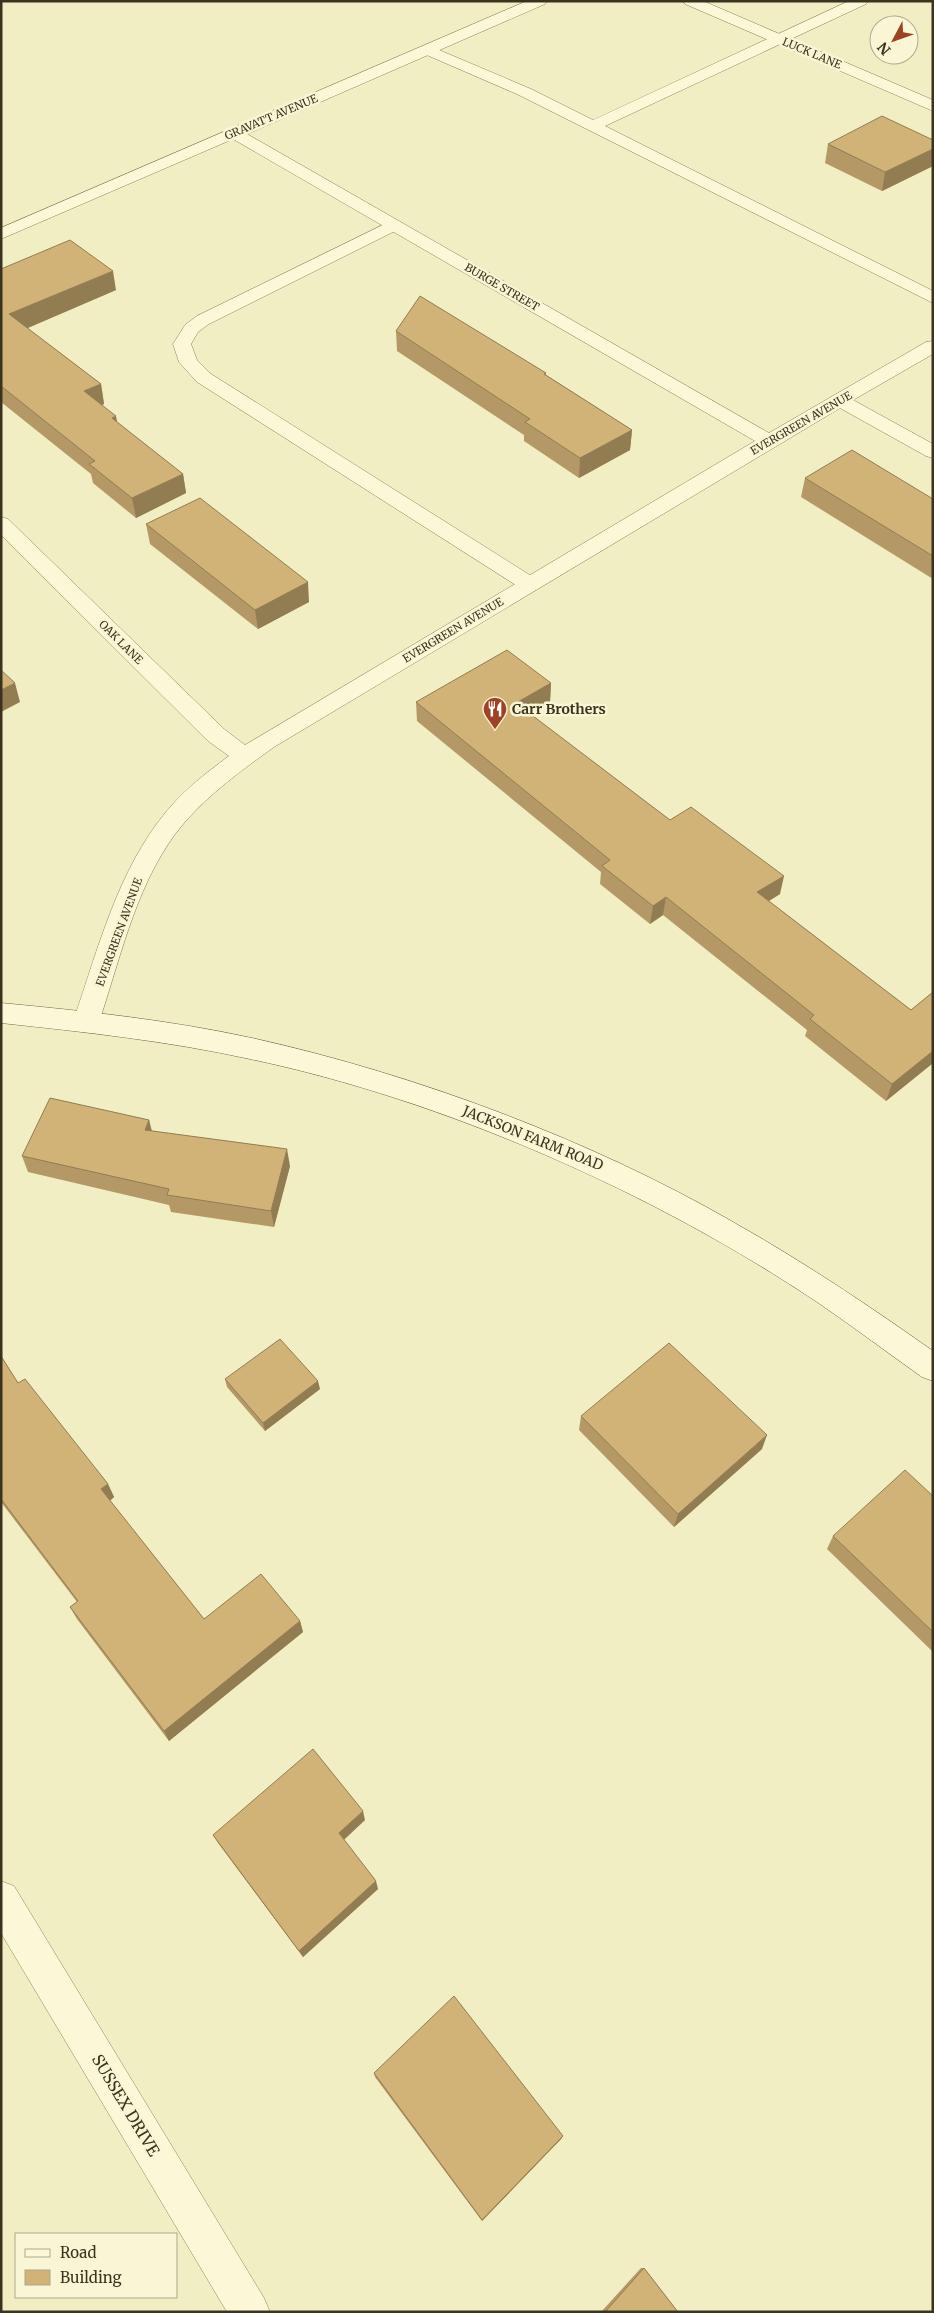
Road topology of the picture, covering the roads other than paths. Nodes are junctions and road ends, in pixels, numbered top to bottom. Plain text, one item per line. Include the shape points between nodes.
1 (540, 1) edge
2 (690, 1) edge
3 (861, 1) edge
4 (778, 39) junction
5 (427, 50) junction
6 (933, 106) edge
7 (593, 126) junction
8 (234, 133) junction
9 (394, 225) junction
10 (1, 234) edge
11 (933, 298) edge
12 (933, 346) edge
13 (838, 400) junction
14 (769, 441) junction
15 (933, 452) edge
16 (1, 523) edge
17 (529, 584) junction
18 (244, 756) junction
19 (1, 1013) edge
20 (87, 1019) junction
21 (933, 1368) edge
22 (1, 1899) edge
23 (250, 2312) edge

1 - 5 street, GRAVATT AVENUE
2 - 4 street, LUCK LANE
3 - 4 street
4 - 6 street, LUCK LANE
4 - 7 street
5 - 7 street via 525,92
5 - 8 street, GRAVATT AVENUE
7 - 11 street
8 - 9 street, BURGE STREET
8 - 10 street, GRAVATT AVENUE
9 - 14 street, BURGE STREET
9 - 17 street via 203,320 191,329 182,344 188,362 204,378
12 - 13 street, EVERGREEN AVENUE
13 - 14 street, EVERGREEN AVENUE
13 - 15 street
14 - 17 street, EVERGREEN AVENUE
16 - 18 street, OAK LANE via 216,736
17 - 18 street, EVERGREEN AVENUE
18 - 20 street, EVERGREEN AVENUE via 195,796 149,855 135,882
19 - 20 street, JACKSON FARM ROAD
20 - 21 street, JACKSON FARM ROAD via 210,1041 330,1068 476,1113 605,1168 674,1203 833,1296
22 - 23 street, SUSSEX DRIVE

